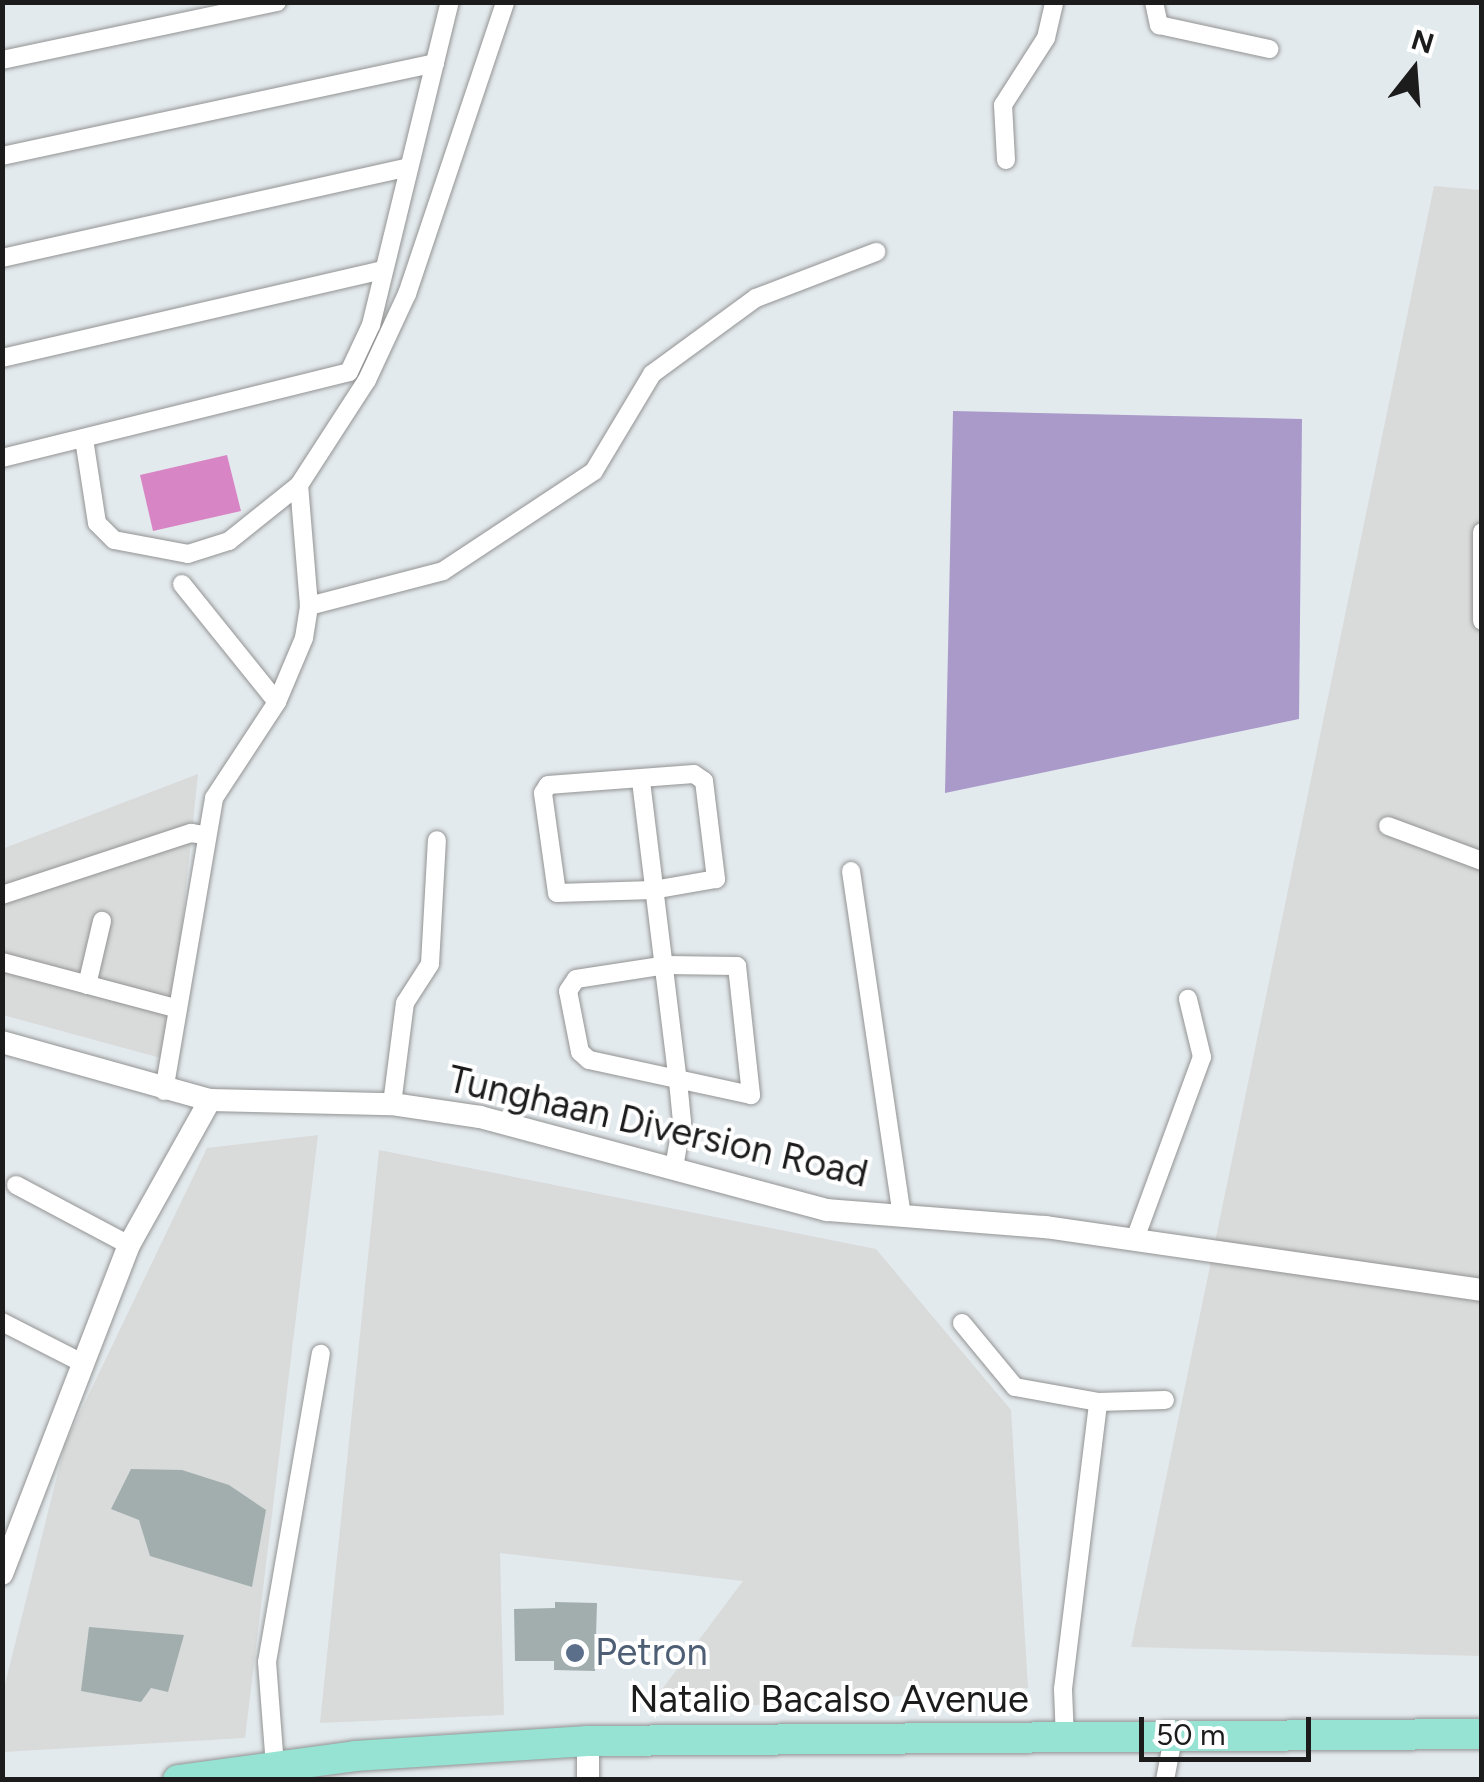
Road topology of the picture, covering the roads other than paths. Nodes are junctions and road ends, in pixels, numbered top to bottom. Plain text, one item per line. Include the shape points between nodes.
1 (277, 2) edge
2 (450, 2) edge
3 (505, 2) edge
4 (1054, 2) edge
5 (1154, 2) edge
6 (1269, 50) dead end
7 (2, 60) edge
8 (435, 63) junction
9 (2, 156) edge
10 (1006, 160) dead end
11 (406, 168) junction
12 (876, 252) dead end
13 (2, 258) edge
14 (384, 270) junction
15 (2, 358) edge
16 (84, 439) junction
17 (2, 458) edge
18 (299, 485) junction
19 (1482, 532) edge
20 (182, 584) dead end
21 (309, 606) junction
22 (1482, 621) edge
23 (277, 702) junction
24 (641, 781) junction
25 (1388, 826) dead end
26 (203, 834) junction
27 (437, 840) dead end
28 (1482, 861) edge
29 (851, 871) dead end
30 (652, 890) junction
31 (2, 895) edge
32 (102, 921) dead end
33 (2, 962) edge
34 (666, 966) junction
35 (87, 985) junction
36 (1188, 999) dead end
37 (175, 1008) junction
38 (2, 1042) edge
39 (678, 1081) junction
40 (164, 1090) junction
41 (210, 1100) junction
42 (392, 1104) junction
43 (674, 1168) junction
44 (16, 1185) dead end
45 (902, 1214) junction
46 (1135, 1238) junction
47 (129, 1245) junction
48 (1482, 1290) edge
49 (2, 1322) edge
50 (962, 1324) dead end
51 (321, 1354) dead end
52 (80, 1362) junction
53 (1165, 1400) dead end
54 (1098, 1402) junction
55 (2, 1574) edge
56 (1482, 1734) edge
57 (1173, 1738) junction
58 (1065, 1739) junction
59 (588, 1741) junction
60 (275, 1766) junction
61 (178, 1780) edge
62 (588, 1780) edge
63 (1165, 1780) edge

1 - 7 street
2 - 8 street
3 - 18 street via 407,294 366,380
4 - 10 street via 1046,38 1003,104
5 - 6 street via 1159,25
8 - 9 street
8 - 11 street
11 - 13 street
11 - 14 street
12 - 21 street via 756,298 666,363 652,374 594,471 442,571
14 - 15 street
14 - 16 street via 371,324 349,372
16 - 17 street
16 - 18 street via 97,523 114,540 188,554 229,542
18 - 21 street
19 - 22 street
20 - 23 street
21 - 23 street via 304,638
23 - 26 street via 214,798
24 - 30 street
24 - 30 street via 702,777 720,874
24 - 30 street via 548,784 542,793 557,893
25 - 28 street
26 - 31 street
26 - 37 street
27 - 42 street via 430,964 404,1003
29 - 45 street
30 - 34 street
32 - 35 street
33 - 35 street
34 - 39 street
34 - 39 street via 576,979 568,991 585,1058
34 - 39 street via 737,966 754,1092 742,1098
35 - 37 street
36 - 46 street via 1202,1056
37 - 40 street
38 - 40 street, Tunghaan Diversion Road
39 - 43 street via 682,1122
40 - 41 street, Tunghaan Diversion Road
41 - 42 street, Tunghaan Diversion Road
41 - 47 street
42 - 43 street, Tunghaan Diversion Road via 480,1118
43 - 45 street, Tunghaan Diversion Road via 827,1210
44 - 47 street
45 - 46 street, Tunghaan Diversion Road
46 - 48 street, Tunghaan Diversion Road
47 - 52 street
49 - 52 street
50 - 54 street via 1009,1384
51 - 60 street via 267,1662
52 - 55 street
53 - 54 street
54 - 58 street via 1063,1689
56 - 57 highway, Natalio Bacalso Avenue
57 - 58 highway, Natalio Bacalso Avenue
57 - 63 street
58 - 59 highway, Natalio Bacalso Avenue
59 - 60 highway, Natalio Bacalso Avenue
59 - 62 street
60 - 61 highway, Natalio Bacalso Avenue

